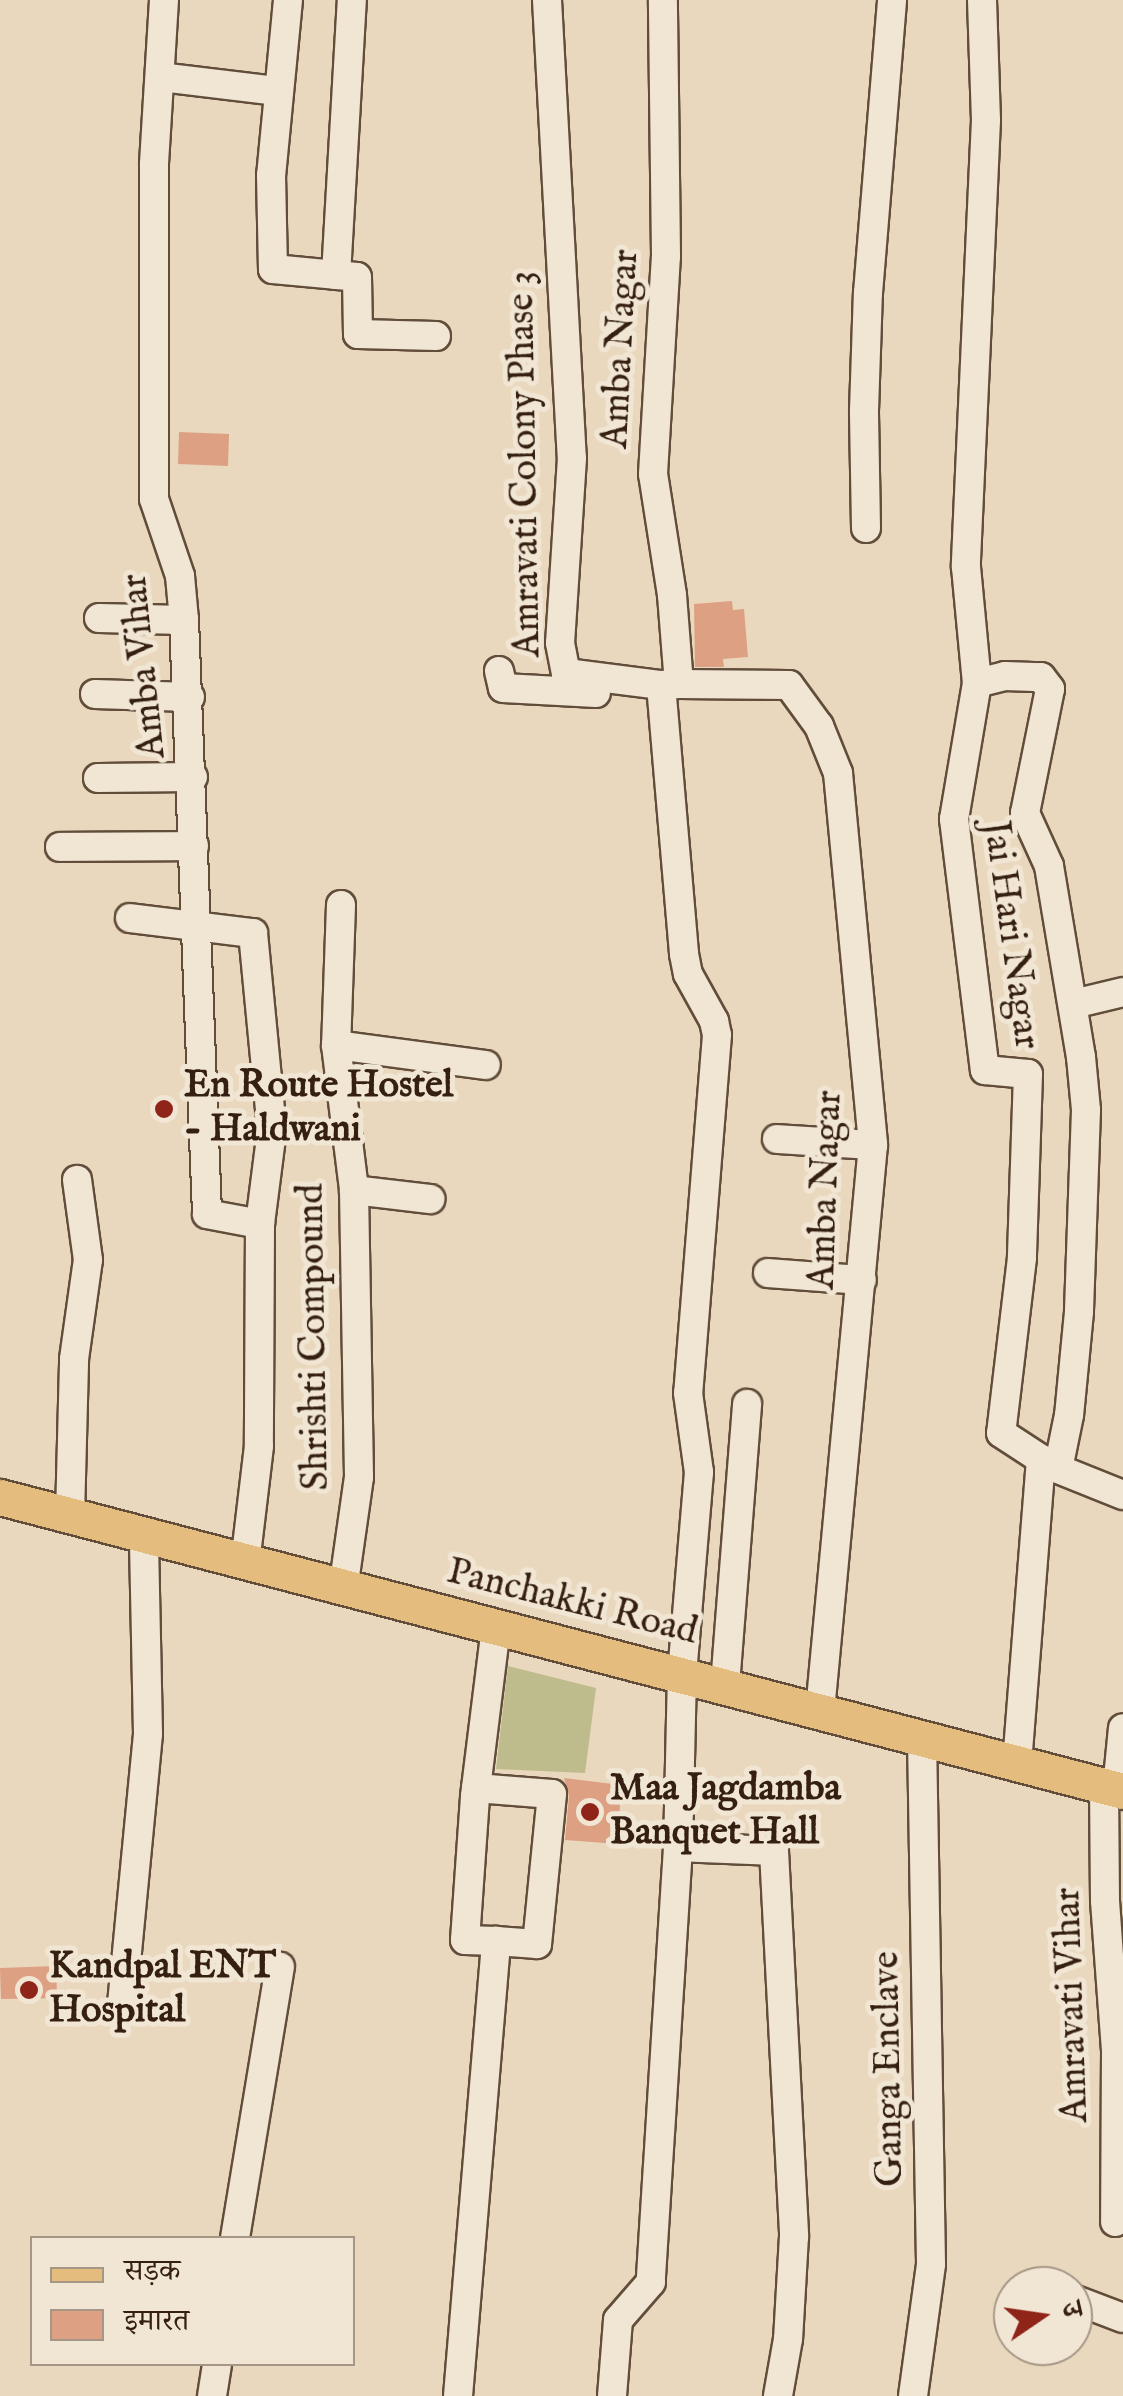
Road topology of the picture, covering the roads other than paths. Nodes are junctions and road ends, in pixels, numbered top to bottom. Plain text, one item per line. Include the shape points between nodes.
1 (164, 0) edge
2 (288, 0) edge
3 (352, 0) edge
4 (547, 0) edge
5 (663, 0) edge
6 (892, 0) edge
7 (982, 0) edge
8 (161, 77) junction
9 (276, 92) junction
10 (336, 275) junction
11 (436, 336) dead end
12 (866, 528) dead end
13 (99, 618) dead end
14 (184, 620) junction
15 (498, 671) dead end
16 (618, 680) junction
17 (977, 682) junction
18 (670, 684) junction
19 (788, 685) joint
20 (95, 694) dead end
21 (190, 697) junction
22 (193, 777) junction
23 (98, 778) dead end
24 (60, 846) dead end
25 (194, 846) junction
26 (340, 905) dead end
27 (130, 918) dead end
28 (196, 927) junction
29 (1123, 992) edge
30 (1073, 1004) junction
31 (336, 1045) junction
32 (486, 1065) dead end
33 (778, 1139) dead end
34 (873, 1146) junction
35 (77, 1180) dead end
36 (354, 1190) junction
37 (430, 1199) dead end
38 (260, 1224) junction
39 (768, 1273) dead end
40 (862, 1280) junction
41 (747, 1404) dead end
42 (1050, 1464) junction
43 (1123, 1495) edge
44 (0, 1497) edge
45 (70, 1516) junction
46 (144, 1536) junction
47 (245, 1564) junction
48 (343, 1590) junction
49 (496, 1628) junction
50 (682, 1674) junction
51 (726, 1685) junction
52 (820, 1711) junction
53 (1123, 1728) edge
54 (922, 1739) junction
55 (1017, 1764) junction
56 (476, 1788) junction
57 (1115, 1789) edge
58 (678, 1848) junction
59 (496, 1941) junction
60 (280, 1967) dead end
61 (122, 2004) dead end
62 (1115, 2222) dead end
63 (234, 2236) edge
64 (1093, 2307) edge
65 (1123, 2318) edge
66 (217, 2366) edge
67 (212, 2396) edge
68 (458, 2396) edge
69 (612, 2396) edge
70 (778, 2396) edge
71 (913, 2396) edge

1 - 8 street, Amba Vihar
2 - 9 street
3 - 10 street
4 - 16 street, Amravati Colony Phase 3 via 572,458 560,643 566,673
5 - 18 street, Amba Nagar via 666,256 653,474 672,595
6 - 12 street via 868,313
7 - 17 street, Jai Hari Nagar via 986,120 966,567
8 - 9 street
8 - 14 street, Amba Vihar via 154,166 154,500 180,576
9 - 10 street via 272,269
10 - 11 street via 357,277 358,334
13 - 14 street
14 - 21 street, Amba Vihar
15 - 16 street via 503,688 612,694
16 - 18 street, Amravati Colony Phase 3
17 - 30 street via 1042,676 1048,682 1025,813 1049,866
17 - 42 street, Jai Hari Nagar via 954,819 985,1070 1028,1074 1022,1258 1000,1433
18 - 19 street, Amravati Colony Phase 3
18 - 50 street via 684,954 717,1035 688,1393 699,1472
19 - 34 street, Amba Nagar via 819,726 838,772
20 - 21 street
21 - 22 street, Amba Vihar
22 - 23 street
22 - 25 street, Amba Vihar
24 - 25 street
25 - 28 street, Amba Vihar
26 - 31 street, Shrishti Compound
27 - 28 street
28 - 38 street, Amba Vihar via 207,1214
28 - 38 street via 253,933 272,1130
29 - 30 street
30 - 42 street via 1086,1110 1080,1293 1070,1415
31 - 32 street
31 - 36 street, Shrishti Compound
33 - 34 street
34 - 40 street, Amba Nagar
35 - 45 street via 88,1260 74,1359
36 - 37 street
36 - 48 street, Shrishti Compound via 359,1476
38 - 47 street via 259,1446
39 - 40 street
40 - 52 street, Amba Nagar
41 - 51 street
42 - 43 street
42 - 55 street
44 - 45 main road, Panchakki Road
45 - 46 main road, Panchakki Road
46 - 47 main road, Panchakki Road
46 - 61 street via 148,1734
47 - 48 main road, Panchakki Road
48 - 49 main road, Panchakki Road
49 - 50 main road, Panchakki Road
49 - 56 street
50 - 51 main road, Panchakki Road
50 - 58 street
51 - 52 main road, Panchakki Road
52 - 54 main road, Panchakki Road
53 - 57 street, Amravati Vihar
54 - 55 main road, Panchakki Road
54 - 71 street, Ganga Enclave via 931,2264
55 - 57 main road, Panchakki Road
56 - 59 street via 466,1940
56 - 59 street via 552,1794 537,1944
57 - 62 street, Amravati Vihar
58 - 69 street via 652,2282 618,2320
58 - 70 street via 774,1851 794,2236
59 - 68 street
60 - 63 street
64 - 65 street
66 - 67 street

